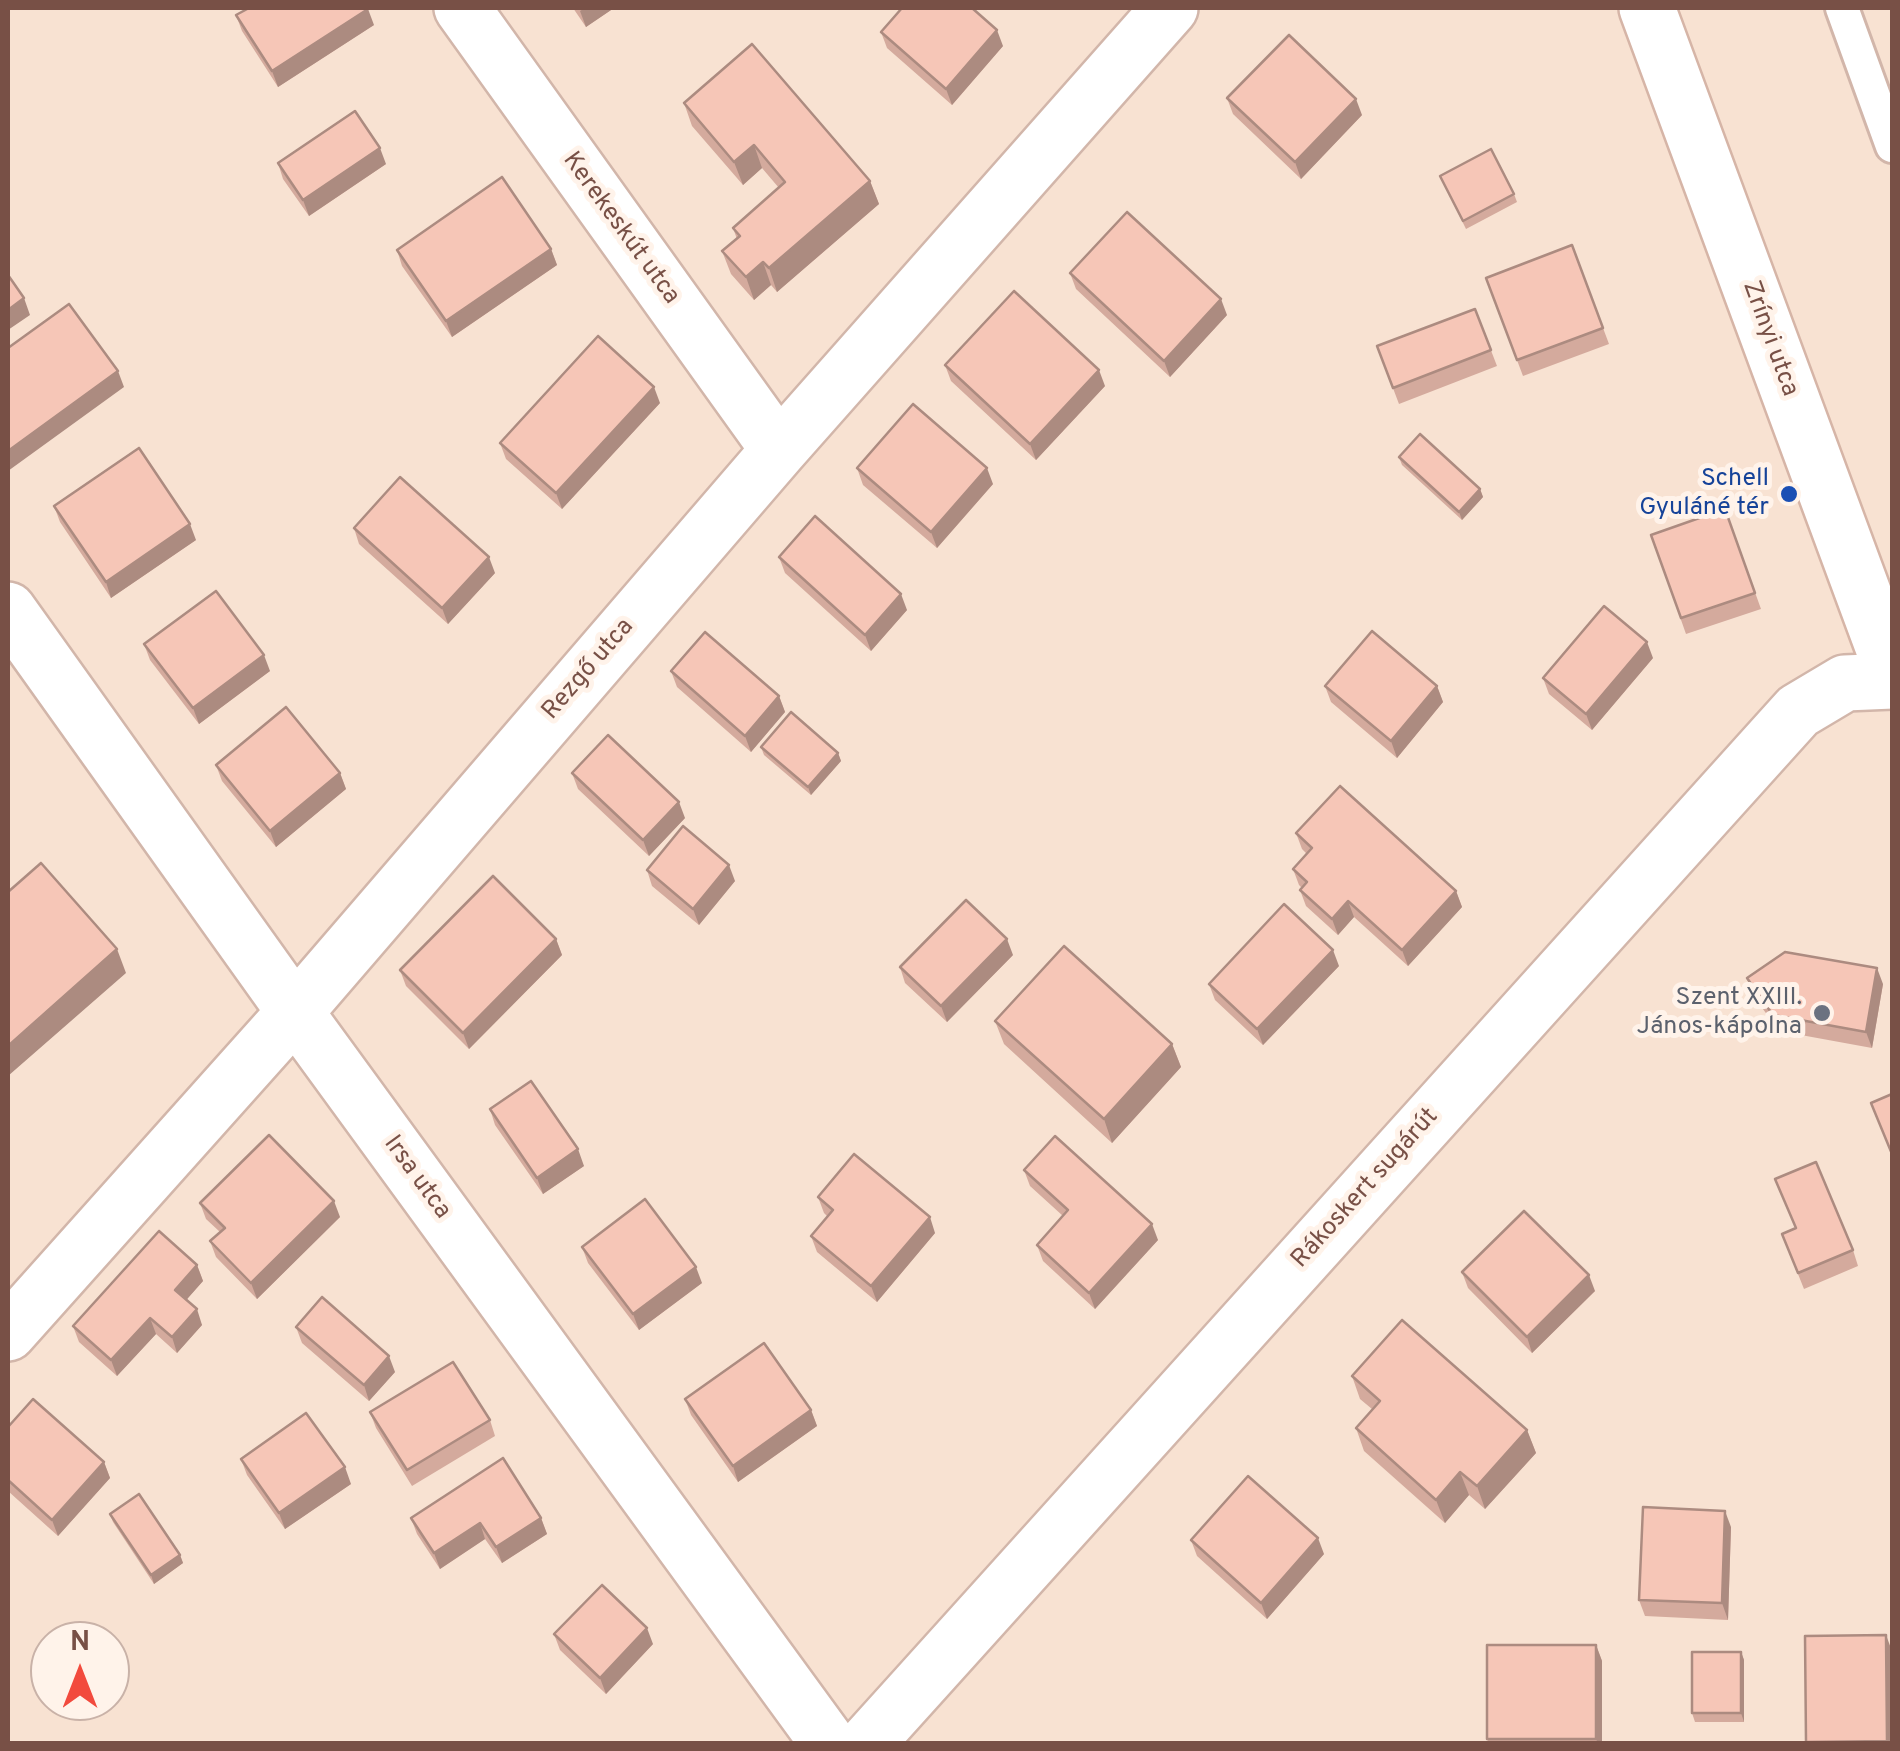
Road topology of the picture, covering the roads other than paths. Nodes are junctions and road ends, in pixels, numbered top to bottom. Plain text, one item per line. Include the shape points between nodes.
1 (462, 8) edge
2 (1170, 8) edge
3 (1647, 8) edge
4 (1842, 8) edge
5 (1892, 146) edge
6 (779, 450) junction
7 (8, 610) edge
8 (1892, 671) edge
9 (1892, 681) edge
10 (295, 1012) junction
11 (8, 1333) edge
12 (830, 1744) edge
13 (866, 1744) edge

1 - 6 street, Kerekeskút utca
2 - 6 street, Rezgő utca
3 - 8 street, Zrínyi utca
4 - 5 lane
6 - 10 street, Rezgő utca
7 - 10 street, Irsa utca
9 - 13 street, Rákoskert sugárút via 1845,683 1798,711
10 - 11 street, Rezgő utca
10 - 12 street, Irsa utca

